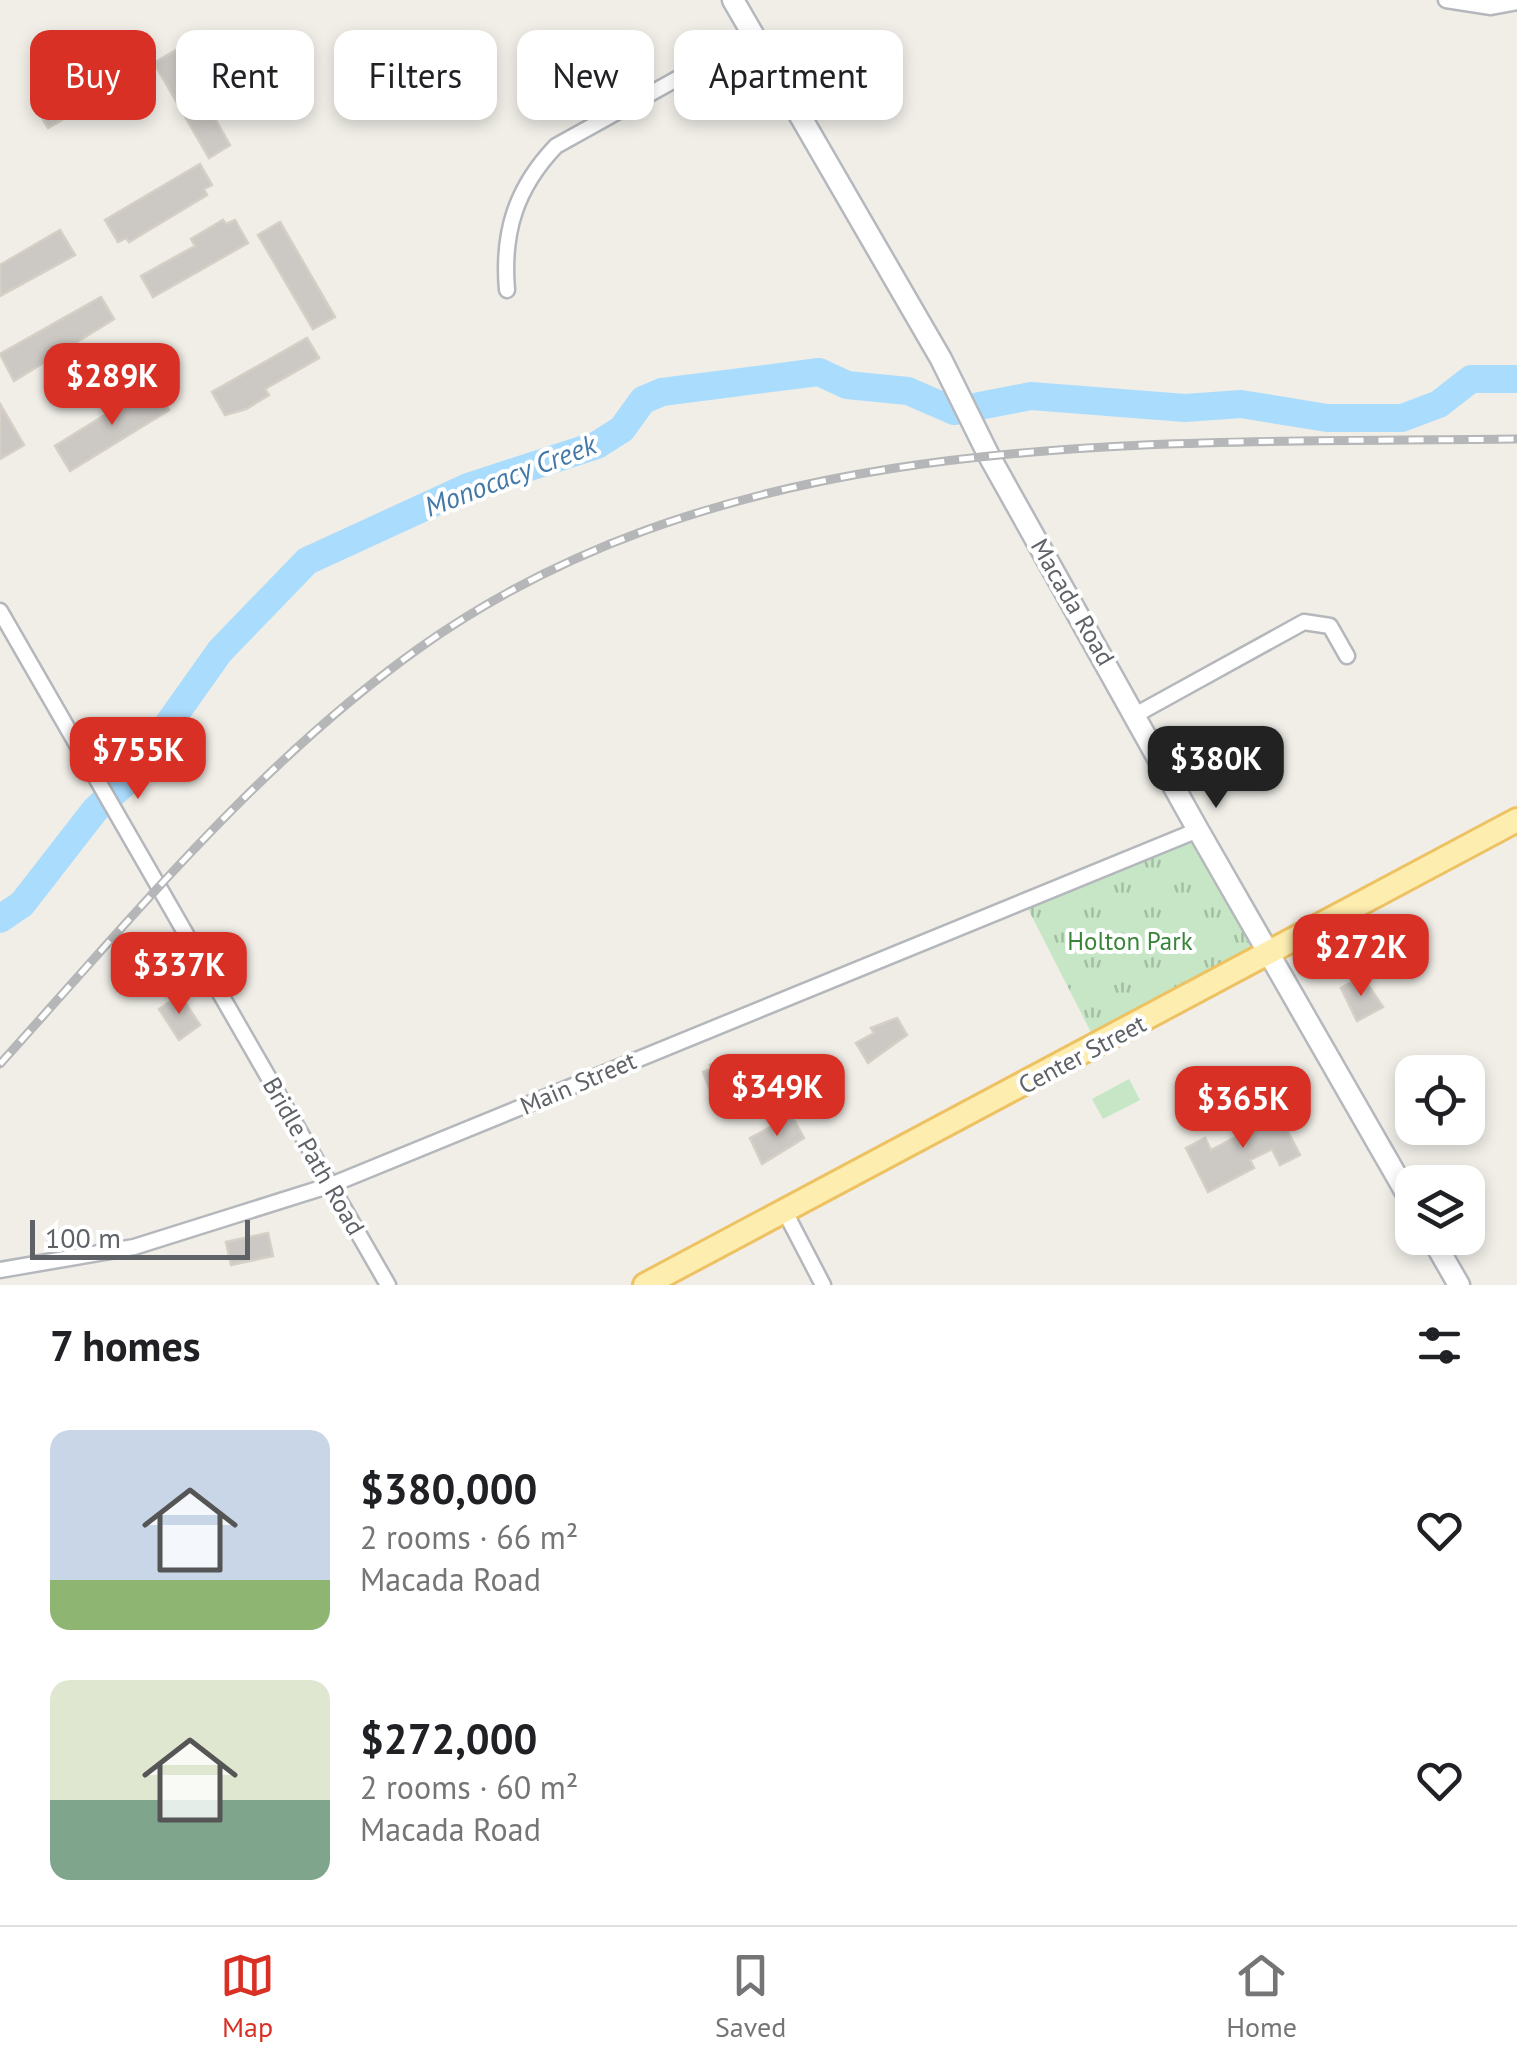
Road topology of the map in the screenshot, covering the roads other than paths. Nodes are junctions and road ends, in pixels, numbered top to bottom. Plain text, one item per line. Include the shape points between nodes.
1 (733, 0) edge
2 (1446, 0) edge
3 (1517, 2) edge
4 (750, 30) edge
5 (674, 80) edge
6 (803, 120) edge
7 (507, 290) dead end
8 (0, 611) edge
9 (1347, 656) dead end
10 (1137, 714) junction
11 (1517, 820) edge
12 (1198, 830) junction
13 (1270, 952) junction
14 (1395, 1173) edge
15 (331, 1184) junction
16 (784, 1210) junction
17 (1442, 1255) edge
18 (0, 1270) edge
19 (388, 1285) edge
20 (645, 1285) edge
21 (823, 1285) edge
22 (1459, 1285) edge

1 - 4 street, Macada Road
2 - 3 street
5 - 7 street via 556,146 537,165 505,238
6 - 10 street, Macada Road
8 - 15 street, Bridle Path Road
9 - 10 street via 1330,626 1304,622
10 - 12 street, Macada Road
11 - 13 main road, Center Street
12 - 13 street, Macada Road
12 - 15 street, Main Street
13 - 14 street, Macada Road
13 - 16 main road, Center Street
15 - 18 street, Main Street via 134,1247
15 - 19 street, Bridle Path Road
16 - 20 main road, Center Street
16 - 21 street
17 - 22 street

